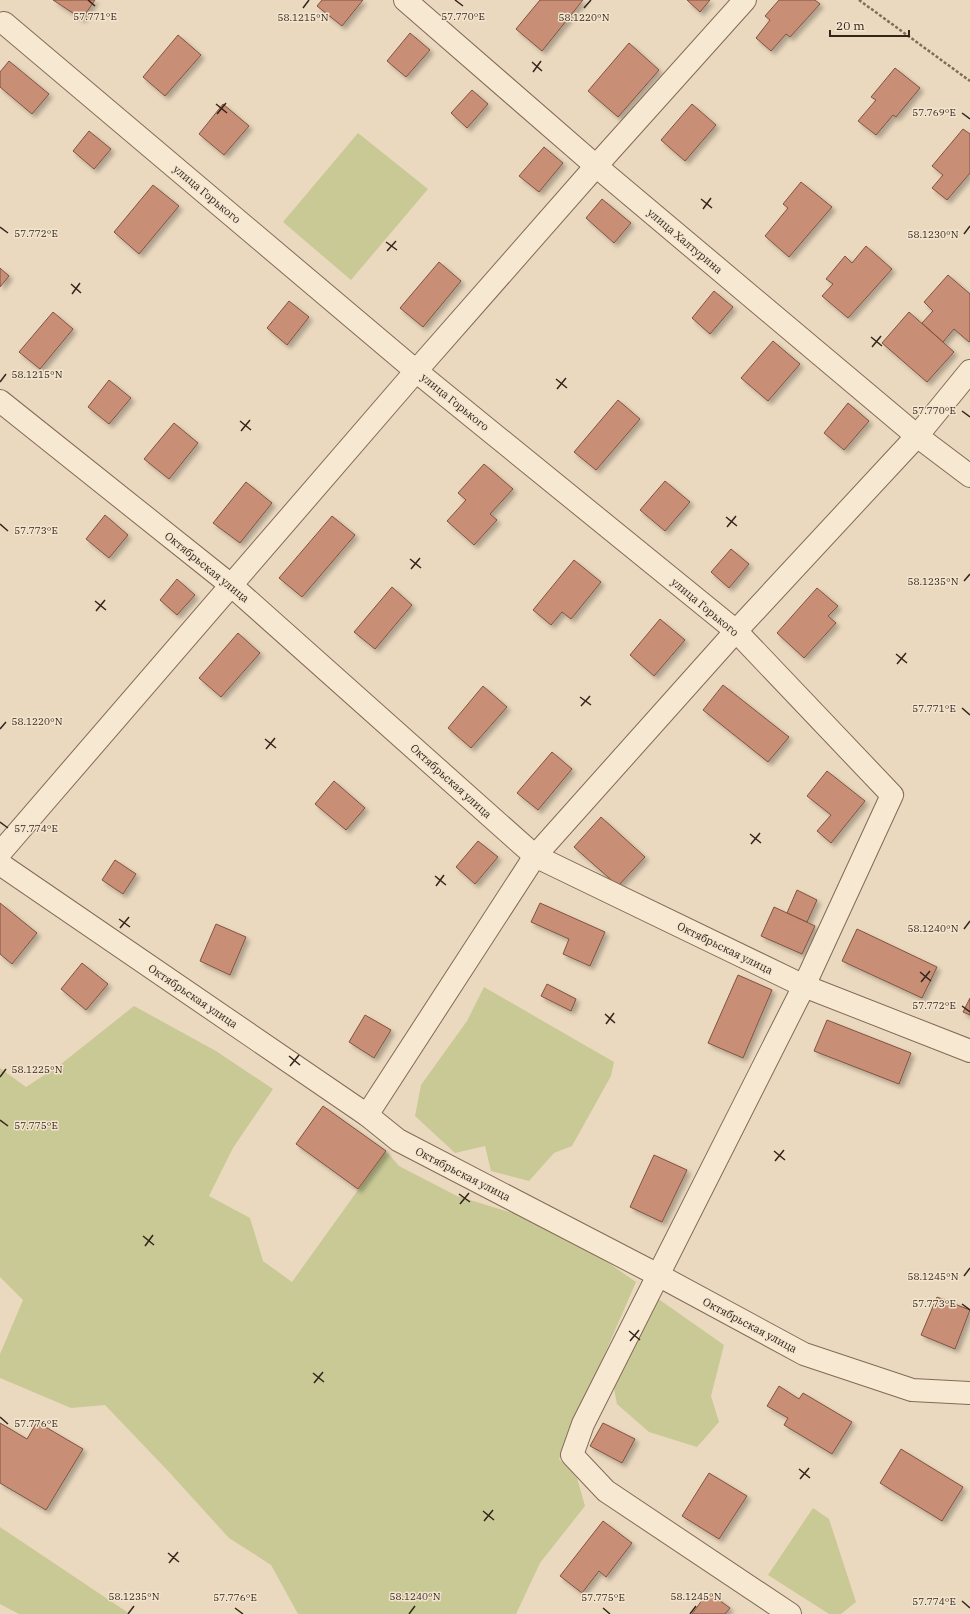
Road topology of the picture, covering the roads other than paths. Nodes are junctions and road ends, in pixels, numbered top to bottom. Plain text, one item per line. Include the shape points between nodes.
1 (405, 0) edge
2 (745, 0) edge
3 (4, 23) dead end
4 (596, 166) junction
5 (416, 371) junction
6 (970, 371) edge
7 (0, 401) edge
8 (917, 436) junction
9 (970, 476) edge
10 (232, 586) junction
11 (736, 631) junction
12 (0, 853) edge
13 (535, 856) junction
14 (0, 864) edge
15 (804, 986) junction
16 (970, 1051) edge
17 (367, 1115) junction
18 (658, 1275) junction
19 (970, 1393) edge
20 (790, 1614) edge

1 - 4 street, улица Халтурина
2 - 4 street
3 - 5 street, улица Горького
4 - 5 street
4 - 8 street, улица Халтурина
5 - 10 street
5 - 11 street, улица Горького
6 - 8 street
7 - 10 street, Октябрьская улица
8 - 9 street, улица Халтурина
8 - 11 street
10 - 12 street
10 - 13 street, Октябрьская улица
11 - 13 street
11 - 15 street, улица Горького via 892,795
13 - 15 street, Октябрьская улица
13 - 17 street
14 - 17 street, Октябрьская улица
15 - 16 street, Октябрьская улица
15 - 18 street
17 - 18 street, Октябрьская улица via 398,1140
18 - 19 street, Октябрьская улица via 804,1354 912,1390
18 - 20 street via 583,1424 572,1455 606,1491

